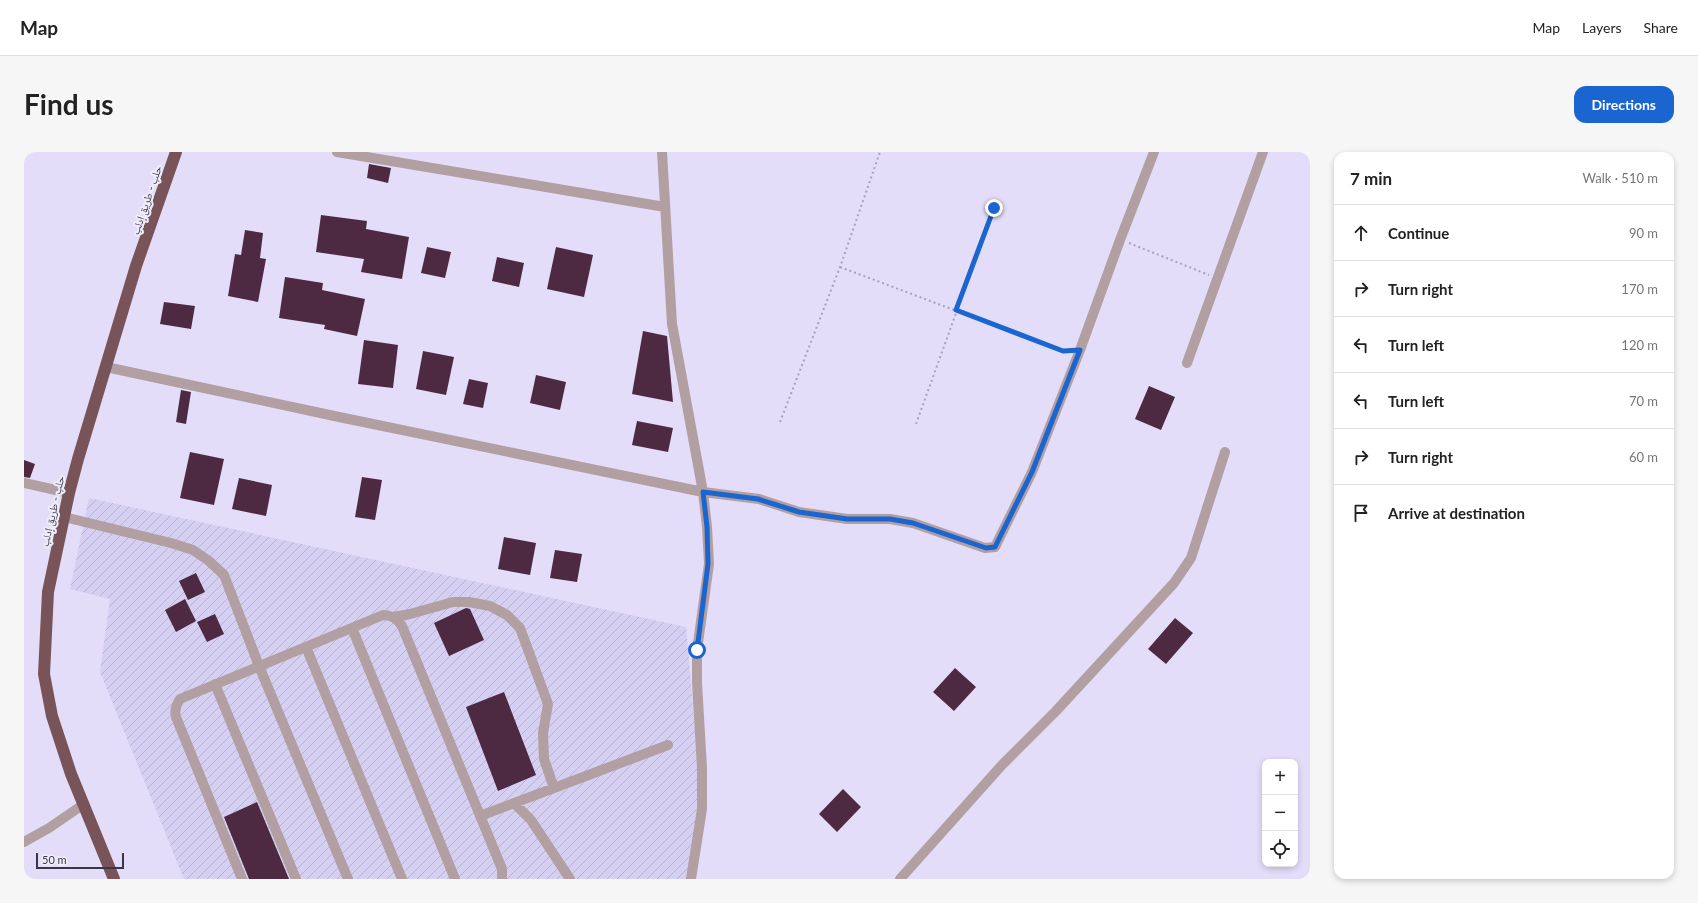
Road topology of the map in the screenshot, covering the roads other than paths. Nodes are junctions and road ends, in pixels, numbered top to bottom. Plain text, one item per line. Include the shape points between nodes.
1 (176, 152) edge
2 (337, 152) edge
3 (662, 152) edge
4 (1154, 152) edge
5 (1263, 152) edge
6 (665, 207) junction
7 (1187, 363) dead end
8 (106, 367) junction
9 (1225, 452) dead end
10 (24, 483) edge
11 (703, 492) junction
12 (69, 493) junction
13 (64, 517) junction
14 (393, 616) junction
15 (352, 628) junction
16 (306, 647) junction
17 (259, 666) junction
18 (214, 684) junction
19 (668, 745) dead end
20 (554, 788) junction
21 (514, 803) junction
22 (84, 804) junction
23 (480, 816) junction
24 (24, 842) edge
25 (114, 879) edge
26 (242, 879) edge
27 (296, 879) edge
28 (348, 879) edge
29 (402, 879) edge
30 (455, 879) edge
31 (502, 879) edge
32 (570, 879) edge
33 (691, 879) edge
34 (900, 879) edge

1 - 8 highway, حلب - طريق إدلب via 136,266
2 - 6 street
3 - 6 street
4 - 11 street via 1032,472 995,547 986,548 913,523 890,519 847,519 799,512 758,499
5 - 7 street
6 - 11 street via 672,324
8 - 11 street
8 - 12 highway, حلب - طريق إدلب
9 - 34 street via 1191,558 1178,578 1056,711 1002,765
10 - 12 street
11 - 33 street via 708,564 697,650 702,809
12 - 13 highway, حلب - طريق إدلب
13 - 17 street via 170,543 193,550 209,561 224,575
13 - 22 highway, حلب - طريق إدلب via 48,592 44,674 52,716
14 - 15 street via 383,615
14 - 20 street via 453,602 469,602 490,606 520,628 548,704 543,733 544,759
14 - 23 street via 402,626
15 - 16 street
15 - 30 street
16 - 17 street
16 - 29 street
17 - 18 street
17 - 28 street
18 - 26 street via 180,699 175,712
18 - 27 street
19 - 20 street
20 - 21 street
21 - 23 street
21 - 32 street via 531,820
22 - 24 street
22 - 25 highway, حلب - طريق إدلب
23 - 31 street via 502,869

